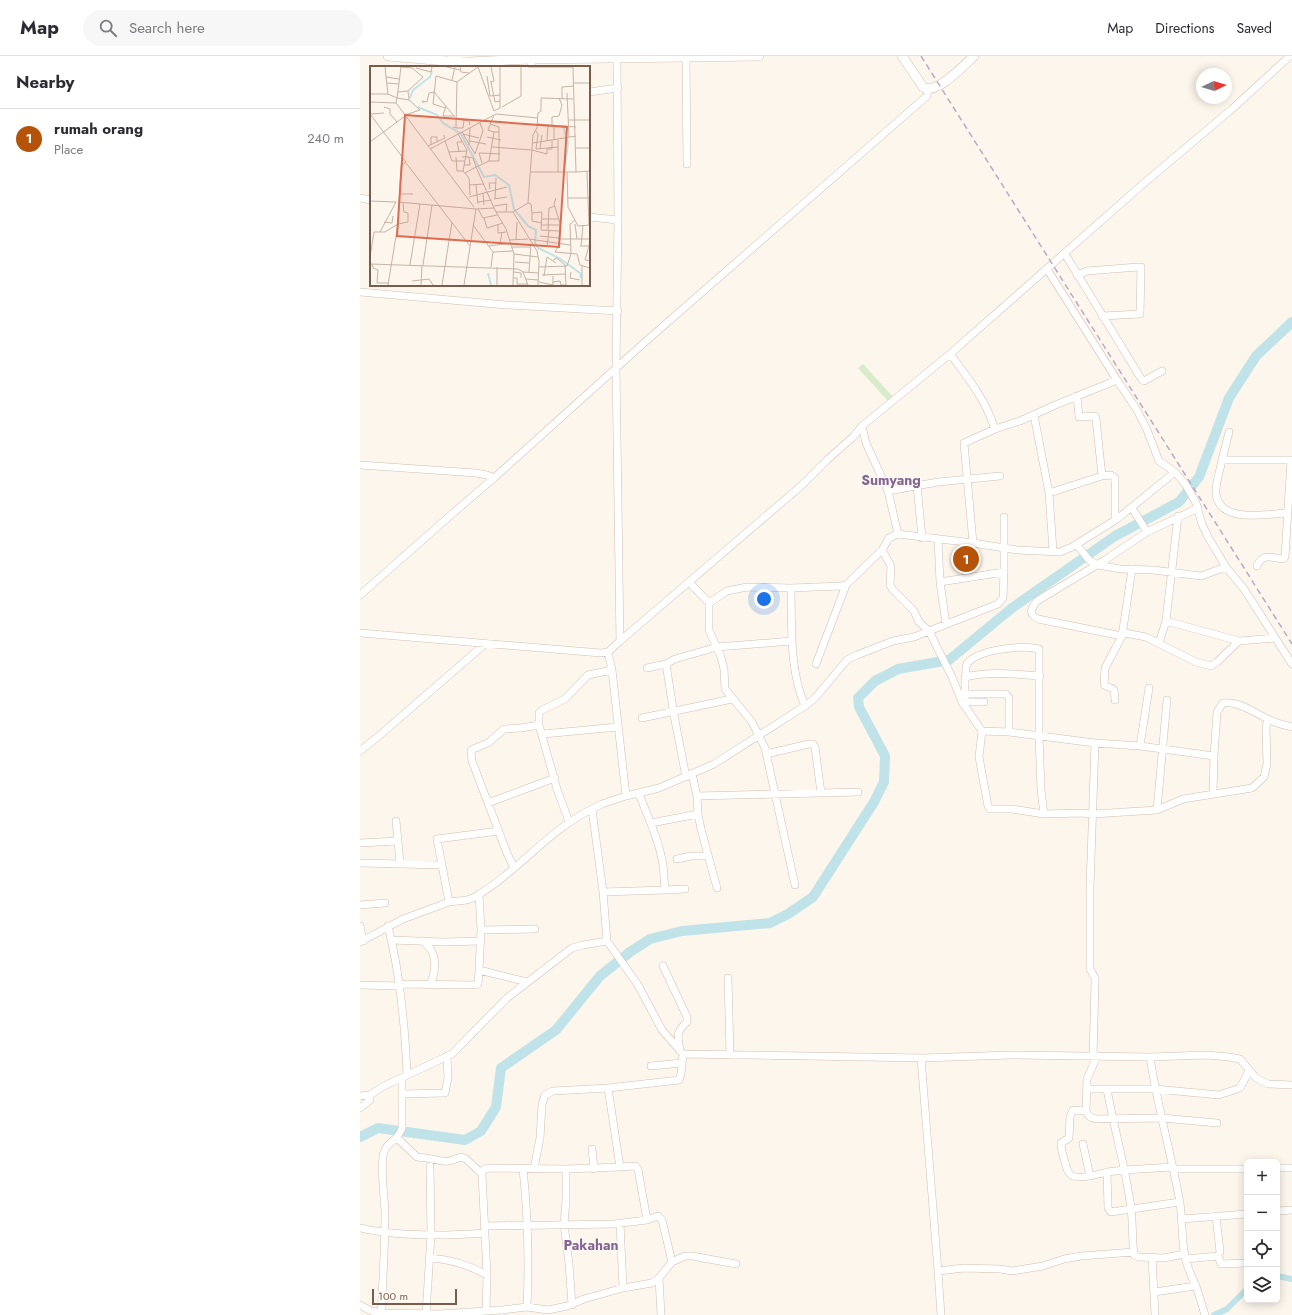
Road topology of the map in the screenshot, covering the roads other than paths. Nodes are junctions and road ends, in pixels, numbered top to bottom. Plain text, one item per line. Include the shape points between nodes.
1 (388, 56) edge
2 (759, 56) edge
3 (902, 56) edge
4 (974, 56) edge
5 (1289, 56) edge
6 (617, 57) edge
7 (512, 58) edge
8 (686, 58) junction
9 (449, 61) edge
10 (531, 63) edge
11 (618, 88) junction
12 (928, 89) junction
13 (590, 92) edge
14 (687, 164) dead end
15 (360, 198) edge
16 (370, 200) edge
17 (590, 217) edge
18 (618, 220) junction
19 (1065, 254) junction
20 (1047, 269) junction
21 (1077, 275) junction
22 (360, 292) edge
23 (618, 312) junction
24 (1102, 316) junction
25 (950, 354) junction
26 (616, 368) junction
27 (1162, 371) dead end
28 (1117, 380) junction
29 (1077, 396) junction
30 (1034, 415) junction
31 (862, 426) junction
32 (995, 429) junction
33 (1229, 432) dead end
34 (1222, 460) junction
35 (1292, 460) edge
36 (360, 465) edge
37 (1176, 472) junction
38 (1000, 476) dead end
39 (1102, 476) junction
40 (494, 478) junction
41 (968, 478) junction
42 (917, 485) junction
43 (888, 491) junction
44 (1049, 492) junction
45 (1197, 506) junction
46 (1132, 508) junction
47 (1287, 513) junction
48 (1178, 516) junction
49 (1004, 517) dead end
50 (1115, 520) junction
51 (1147, 531) junction
52 (898, 534) junction
53 (922, 538) junction
54 (938, 539) junction
55 (974, 543) junction
56 (1005, 547) junction
57 (1078, 548) junction
58 (882, 550) junction
59 (1053, 551) junction
60 (1098, 565) junction
61 (1226, 566) junction
62 (1257, 566) dead end
63 (1132, 569) junction
64 (1004, 572) junction
65 (1172, 572) junction
66 (689, 582) junction
67 (940, 582) junction
68 (846, 585) junction
69 (791, 588) junction
70 (360, 595) edge
71 (709, 603) junction
72 (1166, 620) junction
73 (946, 624) junction
74 (360, 633) edge
75 (931, 634) junction
76 (1122, 636) junction
77 (1274, 638) junction
78 (620, 641) junction
79 (792, 641) junction
80 (1239, 641) junction
81 (486, 643) junction
82 (1159, 643) junction
83 (717, 647) junction
84 (608, 652) junction
85 (666, 664) junction
86 (816, 664) dead end
87 (1292, 664) edge
88 (647, 668) dead end
89 (612, 670) junction
90 (1040, 676) junction
91 (966, 677) junction
92 (1149, 688) dead end
93 (965, 694) junction
94 (732, 699) junction
95 (1115, 700) dead end
96 (1167, 700) dead end
97 (962, 702) junction
98 (984, 702) dead end
99 (805, 706) junction
100 (673, 712) junction
101 (642, 718) dead end
102 (1268, 719) junction
103 (539, 725) junction
104 (618, 727) junction
105 (1292, 727) edge
106 (982, 731) junction
107 (1009, 732) junction
108 (543, 734) junction
109 (760, 736) junction
110 (1039, 736) junction
111 (1095, 743) junction
112 (1140, 746) junction
113 (1163, 749) junction
114 (360, 751) edge
115 (766, 754) junction
116 (1214, 756) junction
117 (689, 776) junction
118 (555, 778) junction
119 (858, 792) dead end
120 (821, 793) junction
121 (639, 794) junction
122 (775, 794) junction
123 (1213, 794) junction
124 (626, 796) junction
125 (697, 796) junction
126 (488, 803) junction
127 (592, 809) junction
128 (1157, 810) junction
129 (698, 814) junction
130 (1044, 814) junction
131 (1093, 814) junction
132 (396, 821) dead end
133 (569, 822) junction
134 (651, 823) junction
135 (499, 831) junction
136 (398, 841) junction
137 (360, 843) edge
138 (708, 856) junction
139 (677, 859) dead end
140 (360, 863) edge
141 (400, 864) junction
142 (441, 865) junction
143 (514, 868) junction
144 (795, 885) dead end
145 (717, 888) dead end
146 (685, 889) dead end
147 (665, 890) junction
148 (603, 892) junction
149 (479, 894) junction
150 (449, 902) junction
151 (385, 903) dead end
152 (360, 905) edge
153 (360, 926) edge
154 (388, 926) junction
155 (535, 929) dead end
156 (481, 930) junction
157 (392, 940) junction
158 (361, 941) edge
159 (423, 941) junction
160 (480, 941) junction
161 (607, 941) junction
162 (663, 966) dead end
163 (479, 970) junction
164 (728, 978) dead end
165 (527, 982) junction
166 (430, 984) junction
167 (360, 985) edge
168 (398, 985) junction
169 (682, 1053) junction
170 (730, 1055) junction
171 (447, 1056) junction
172 (1095, 1056) junction
173 (1150, 1057) junction
174 (921, 1058) junction
175 (682, 1063) junction
176 (652, 1066) dead end
177 (1249, 1071) junction
178 (403, 1079) junction
179 (1292, 1085) edge
180 (608, 1088) junction
181 (1087, 1089) junction
182 (1107, 1089) junction
183 (1155, 1089) junction
184 (402, 1094) junction
185 (360, 1096) edge
186 (371, 1096) junction
187 (360, 1108) edge
188 (1086, 1111) junction
189 (1162, 1118) junction
190 (1112, 1119) junction
191 (1217, 1124) dead end
192 (400, 1133) junction
193 (1083, 1144) dead end
194 (592, 1149) dead end
195 (430, 1166) dead end
196 (620, 1167) junction
197 (594, 1168) junction
198 (1173, 1168) junction
199 (1244, 1168) edge
200 (1280, 1168) edge
201 (1292, 1168) edge
202 (523, 1169) junction
203 (534, 1169) junction
204 (566, 1169) junction
205 (1124, 1170) junction
206 (1107, 1172) junction
207 (482, 1174) junction
208 (1090, 1176) junction
209 (1180, 1202) junction
210 (1131, 1209) junction
211 (1292, 1210) edge
212 (1280, 1211) edge
213 (1244, 1214) edge
214 (1216, 1216) junction
215 (1182, 1219) junction
216 (647, 1220) junction
217 (620, 1223) junction
218 (564, 1224) junction
219 (527, 1225) junction
220 (360, 1228) edge
221 (485, 1229) junction
222 (384, 1232) junction
223 (431, 1235) junction
224 (1134, 1252) junction
225 (1220, 1252) dead end
226 (1185, 1257) junction
227 (429, 1258) junction
228 (1152, 1258) junction
229 (672, 1262) junction
230 (1244, 1263) edge
231 (736, 1264) dead end
232 (938, 1271) junction
233 (487, 1275) junction
234 (659, 1278) junction
235 (1196, 1286) junction
236 (623, 1288) junction
237 (1154, 1292) junction
238 (572, 1304) junction
239 (360, 1305) edge
240 (527, 1307) junction
241 (486, 1310) junction
242 (502, 1312) edge
243 (548, 1312) edge
244 (381, 1314) edge
245 (422, 1314) edge
246 (453, 1314) edge
247 (661, 1315) edge
248 (940, 1315) edge
249 (1155, 1315) edge
250 (1205, 1315) edge

1 - 9 main road
2 - 8 main road
3 - 12 main road via 923,87
4 - 12 main road via 942,84
5 - 19 street
6 - 8 main road
6 - 10 main road
6 - 11 street
7 - 9 main road
7 - 10 main road
8 - 14 street
11 - 13 street
11 - 18 street
12 - 26 street via 927,96
15 - 16 street
17 - 18 street
18 - 23 street
19 - 20 street
19 - 21 street
20 - 25 street
20 - 28 street
21 - 24 street
21 - 24 street via 1087,271 1141,267 1140,314
22 - 23 street
23 - 26 street
24 - 27 street via 1142,380
25 - 31 street
25 - 32 street via 980,394
26 - 40 street
26 - 78 street
28 - 29 street
28 - 37 street via 1137,410 1159,461
29 - 30 street
29 - 39 street via 1079,417 1093,415 1096,419
30 - 32 street
30 - 44 street
31 - 43 street via 866,443
31 - 66 street via 801,486
32 - 41 street via 964,443
33 - 34 street
34 - 35 street
34 - 47 street via 1216,495 1225,510 1241,515
35 - 47 street
36 - 40 street via 476,473
37 - 45 street
37 - 46 street
38 - 41 street
39 - 44 street
39 - 50 street via 1111,475 1115,478
40 - 70 street
41 - 42 street
41 - 55 street
42 - 43 street
42 - 53 street
43 - 52 street
44 - 59 street
45 - 48 street
45 - 61 street via 1208,537
46 - 50 street
46 - 51 street
47 - 62 street via 1285,557 1263,557
48 - 51 street
48 - 65 street
49 - 56 street
50 - 57 street
51 - 60 street
52 - 53 street
52 - 58 street via 889,538
53 - 54 street
54 - 55 street
54 - 67 street
55 - 56 street
56 - 59 street
56 - 64 street
57 - 59 street
57 - 60 street via 1090,561
58 - 68 street
58 - 75 street via 891,566 890,585
60 - 63 street
60 - 76 street via 1037,601 1031,612 1038,619
61 - 65 street via 1200,576
61 - 77 street via 1244,589
63 - 65 street
63 - 76 street
64 - 67 street
64 - 73 street via 1003,598 998,604
65 - 72 street
66 - 71 street
66 - 78 street
67 - 73 street
68 - 69 street
68 - 86 street
69 - 71 street via 733,589
69 - 79 street
71 - 83 street via 709,630
72 - 80 street
72 - 82 street
73 - 75 street
74 - 81 street
75 - 97 street
75 - 99 street via 893,641 847,660
76 - 82 street via 1125,633 1146,637
76 - 95 street via 1105,668 1104,685 1114,690
77 - 80 street
77 - 87 street
78 - 84 street
79 - 83 street
79 - 99 street via 796,679
80 - 82 street via 1211,666 1196,662
81 - 84 street via 601,654
81 - 114 street
83 - 85 street
83 - 94 street via 724,669 725,690
84 - 89 street
85 - 88 street
85 - 100 street
89 - 103 street via 588,675 565,699 540,712
89 - 104 street
90 - 91 street via 985,674
90 - 91 street via 1039,649 1016,647 977,656 968,663
90 - 110 street
91 - 93 street
92 - 112 street
93 - 97 street
93 - 107 street via 1008,695
94 - 100 street
94 - 109 street via 752,722
96 - 113 street
97 - 98 street
97 - 106 street
99 - 109 street
100 - 101 street
100 - 117 street
102 - 105 street
102 - 116 street via 1252,710 1228,702 1223,703 1217,712
102 - 123 street via 1267,764 1264,777 1252,788
103 - 108 street
103 - 126 street via 506,728 488,743 471,750 472,762
104 - 108 street
104 - 124 street
106 - 107 street
106 - 130 street via 979,757 989,808
107 - 110 street
108 - 118 street
109 - 115 street
109 - 117 street
110 - 111 street
110 - 130 street
111 - 112 street
111 - 131 street
112 - 113 street
113 - 116 street
113 - 128 street
115 - 120 street via 813,744
115 - 122 street
116 - 123 street
117 - 121 street
117 - 125 street
118 - 126 street
118 - 133 street
119 - 120 street
120 - 122 street
121 - 124 street
121 - 134 street
122 - 125 street
122 - 144 street
123 - 128 street via 1183,799
124 - 127 street
125 - 129 street
126 - 135 street
127 - 133 street
127 - 148 street
128 - 131 street
129 - 134 street
129 - 138 street
130 - 131 street
131 - 172 street via 1090,969 1095,984
132 - 136 street
133 - 143 street
134 - 147 street via 663,864
135 - 142 street via 437,838
135 - 143 street
136 - 137 street
136 - 141 street
138 - 139 street
138 - 145 street
140 - 141 street
141 - 142 street
142 - 150 street
143 - 149 street
146 - 147 street
147 - 148 street
148 - 161 street
149 - 150 street via 467,900
149 - 156 street
150 - 154 street
151 - 152 street
153 - 158 street
154 - 157 street
154 - 158 street
155 - 156 street
156 - 160 street
157 - 159 street
157 - 168 street
159 - 160 street
159 - 166 street via 432,951 434,958 433,979
160 - 163 street
161 - 165 street via 572,948
161 - 169 street via 629,971 662,1030
162 - 169 street via 688,1017 678,1034
163 - 165 street
163 - 166 street via 476,985
164 - 170 street
165 - 171 street
166 - 168 street
167 - 168 street
168 - 178 street via 406,1051
169 - 170 street
169 - 175 street
170 - 174 street
171 - 178 street
171 - 184 street via 448,1078 445,1094
172 - 173 street
172 - 174 street
172 - 181 street via 1087,1079
173 - 177 street via 1229,1057 1240,1059
173 - 183 street
174 - 232 street
175 - 176 street
175 - 180 street via 680,1079 677,1081
177 - 179 street via 1268,1084
177 - 183 street via 1240,1088 1220,1095
178 - 184 street
178 - 186 street via 382,1087
180 - 196 street
180 - 203 street via 553,1091 545,1095
181 - 182 street
181 - 188 street
182 - 183 street
182 - 190 street
183 - 189 street
184 - 192 street
185 - 186 street
186 - 187 street
188 - 190 street via 1091,1118
188 - 208 street via 1073,1110 1069,1138 1061,1143 1061,1146 1071,1176
189 - 190 street
189 - 191 street
189 - 198 street
190 - 205 street
192 - 207 street via 417,1157 445,1162 466,1159
192 - 222 street via 384,1153
193 - 208 street
194 - 197 street
195 - 223 street
196 - 197 street
196 - 216 street via 635,1166 638,1170
197 - 204 street
198 - 199 street
198 - 205 street
198 - 209 street
200 - 201 street
202 - 203 street
202 - 207 street via 486,1168
202 - 219 street
203 - 204 street
204 - 218 street
205 - 206 street
205 - 210 street
206 - 208 street
206 - 210 street via 1109,1211 1115,1213
207 - 221 street
209 - 210 street
209 - 215 street
210 - 224 street
211 - 212 street
213 - 214 street
214 - 215 street
214 - 225 street
215 - 226 street
216 - 217 street
216 - 229 street via 656,1216 661,1218
217 - 218 street
217 - 236 street
218 - 219 street
218 - 238 street
219 - 221 street
219 - 240 street
220 - 222 street
221 - 223 street via 452,1236
221 - 233 street
222 - 223 street
222 - 244 street
223 - 227 street
224 - 228 street via 1138,1257
224 - 232 street via 1081,1256 1018,1270 964,1268
226 - 228 street
226 - 230 street via 1218,1256 1220,1264
226 - 235 street
227 - 233 street via 450,1260
227 - 245 street
228 - 237 street
229 - 231 street via 685,1256 692,1256
229 - 234 street
232 - 248 street
233 - 241 street
234 - 236 street via 652,1283
234 - 247 street
235 - 237 street
235 - 250 street
236 - 238 street
237 - 249 street
238 - 243 street
239 - 244 street
240 - 242 street
240 - 243 street
241 - 242 street
241 - 246 street
244 - 245 street
245 - 246 street

